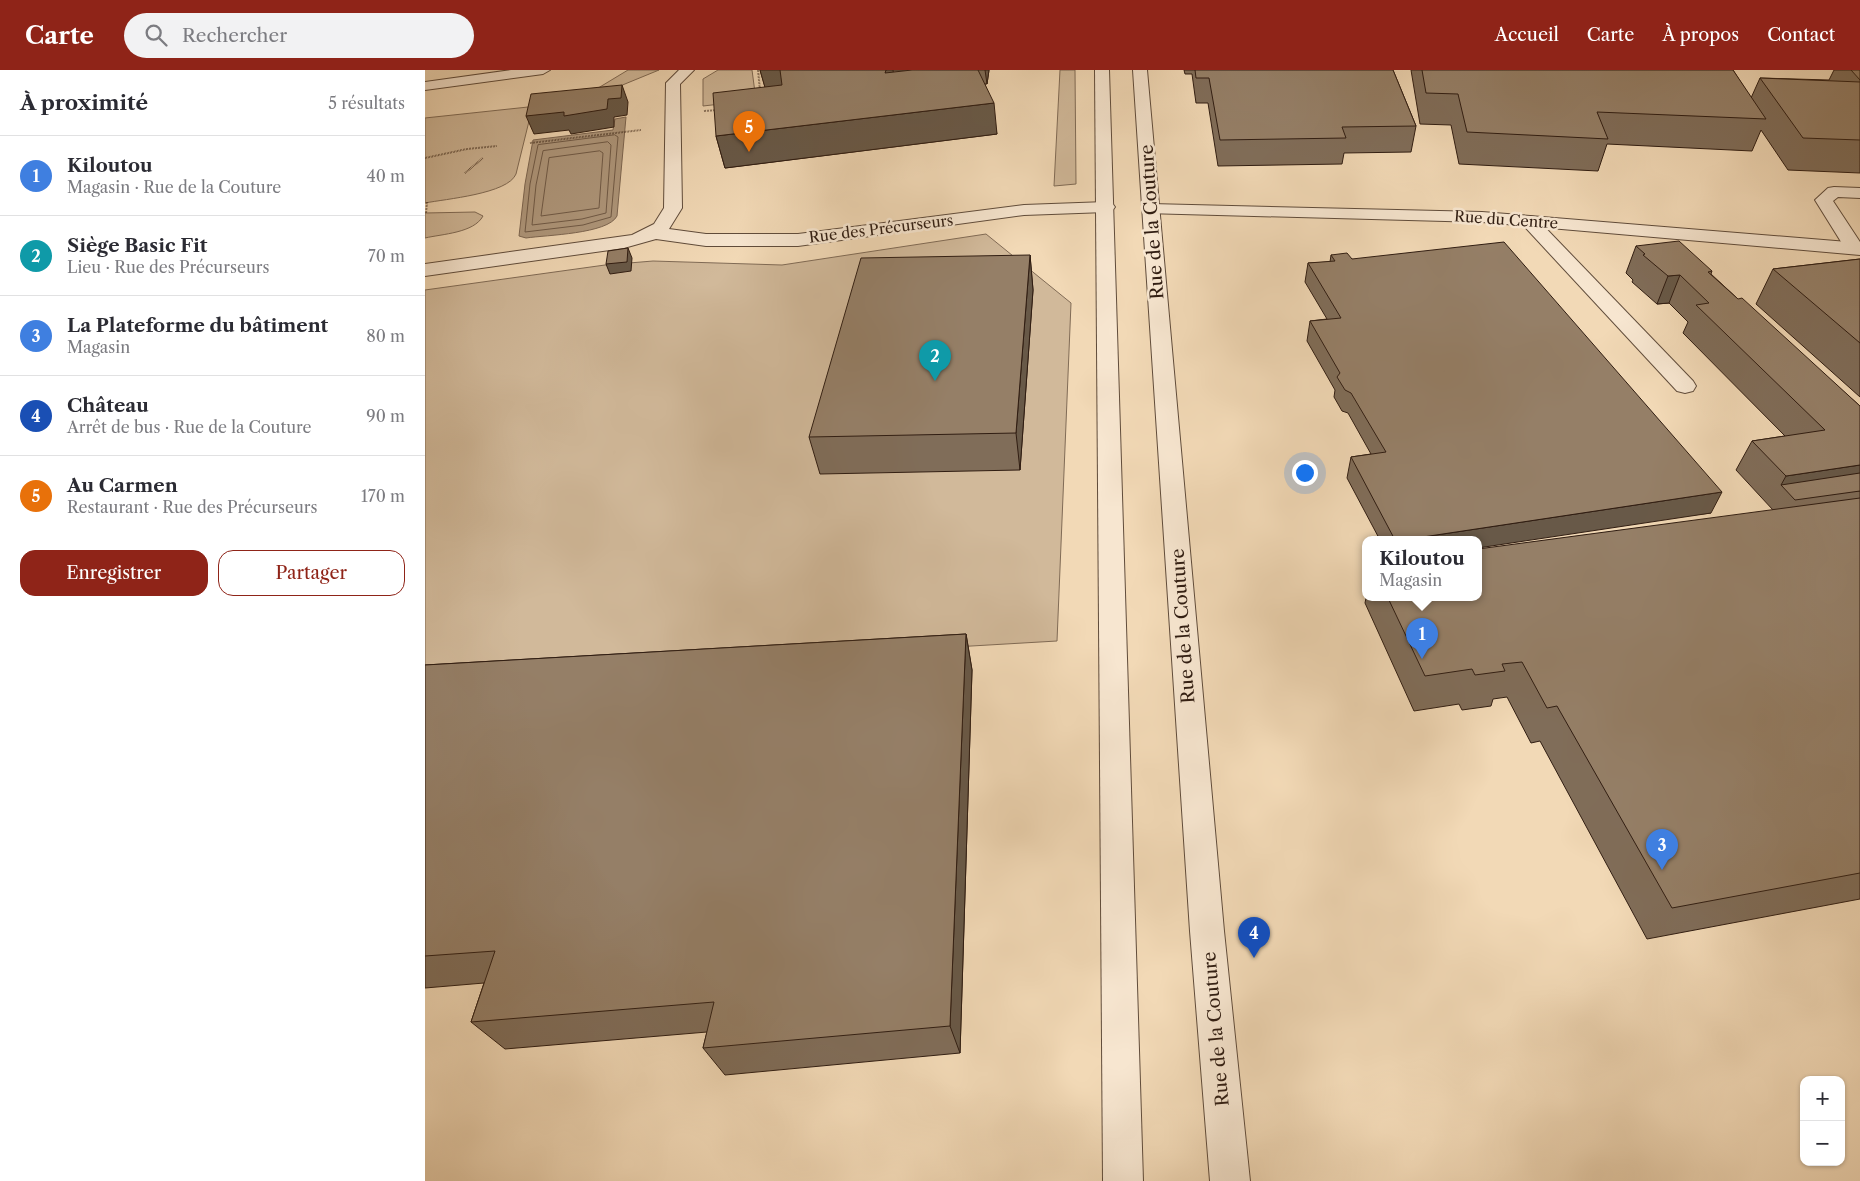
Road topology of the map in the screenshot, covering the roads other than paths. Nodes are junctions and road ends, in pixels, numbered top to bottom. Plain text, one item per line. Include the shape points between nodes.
1 (543, 70) edge
2 (687, 70) edge
3 (1102, 70) edge
4 (1140, 70) edge
5 (425, 86) edge
6 (1860, 193) edge
7 (1106, 207) junction
8 (1151, 208) junction
9 (1529, 220) junction
10 (655, 233) junction
11 (1857, 249) edge
12 (425, 270) edge
13 (1685, 386) dead end
14 (1123, 1181) edge
15 (1230, 1181) edge

1 - 5 street
2 - 10 street via 673,85 673,208 668,222
3 - 7 street
4 - 8 street, Rue de la Couture
6 - 11 street via 1834,192 1824,200
7 - 10 street, Rue des Précurseurs via 1024,210 798,240 706,240
7 - 14 street
8 - 9 street, Rue du Centre
8 - 15 street, Rue de la Couture via 1207,931
9 - 11 street, Rue du Centre
9 - 13 street
10 - 12 street, Rue des Précurseurs via 624,242

